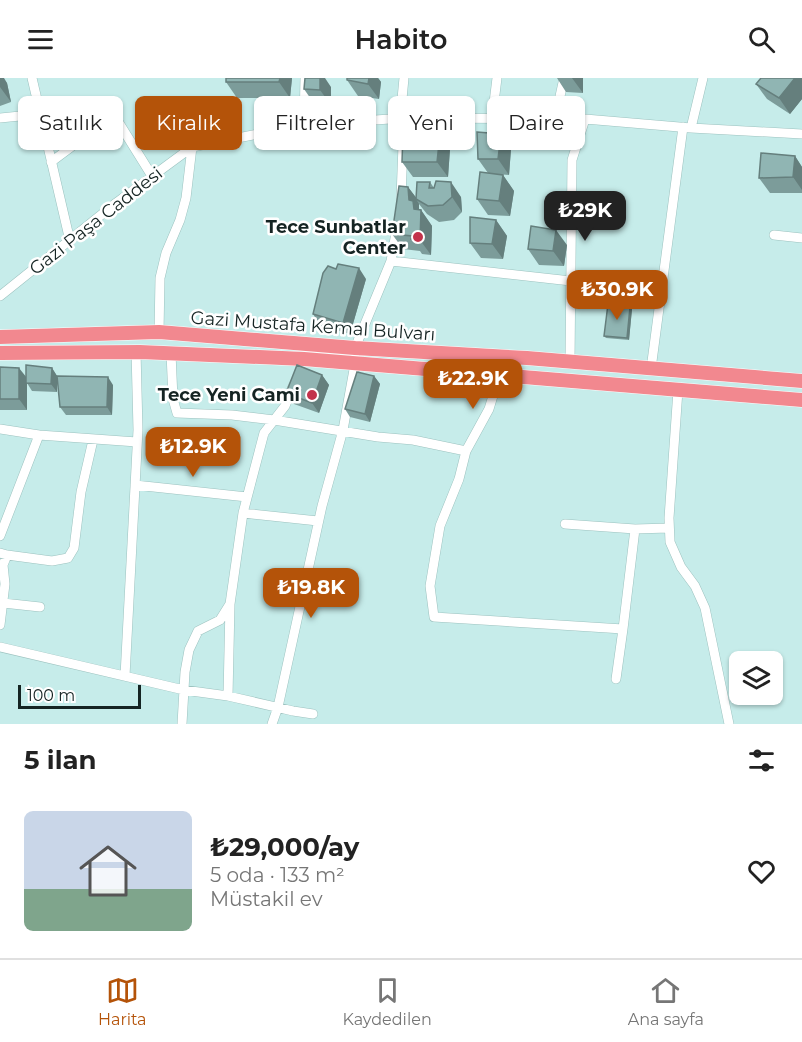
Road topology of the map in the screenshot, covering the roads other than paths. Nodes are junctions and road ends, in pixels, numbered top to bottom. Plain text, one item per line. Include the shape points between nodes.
1 (32, 78) edge
2 (305, 78) edge
3 (404, 78) edge
4 (497, 78) edge
5 (564, 78) edge
6 (703, 78) edge
7 (36, 96) edge
8 (305, 96) edge
9 (402, 96) edge
10 (495, 96) edge
11 (560, 96) edge
12 (18, 116) edge
13 (0, 118) edge
14 (585, 119) edge
15 (687, 128) junction
16 (802, 134) edge
17 (48, 150) edge
18 (188, 150) edge
19 (192, 150) edge
20 (403, 150) edge
21 (575, 150) edge
22 (51, 162) junction
23 (152, 176) junction
24 (400, 206) edge
25 (398, 217) edge
26 (774, 235) dead end
27 (802, 238) edge
28 (70, 241) junction
29 (391, 261) junction
30 (571, 281) junction
31 (0, 296) edge
32 (159, 332) junction
33 (0, 337) edge
34 (355, 348) junction
35 (136, 351) junction
36 (0, 352) edge
37 (171, 353) junction
38 (570, 362) junction
39 (355, 364) junction
40 (300, 368) junction
41 (651, 369) junction
42 (499, 376) junction
43 (802, 381) edge
44 (678, 390) junction
45 (802, 400) edge
46 (274, 420) junction
47 (0, 429) edge
48 (343, 430) junction
49 (39, 435) junction
50 (93, 440) junction
51 (137, 442) junction
52 (466, 451) junction
53 (135, 485) junction
54 (247, 497) junction
55 (243, 513) junction
56 (318, 521) junction
57 (565, 524) dead end
58 (669, 528) junction
59 (635, 529) junction
60 (0, 536) edge
61 (3, 554) edge
62 (3, 603) junction
63 (230, 604) junction
64 (40, 607) dead end
65 (0, 625) edge
66 (623, 629) junction
67 (0, 647) edge
68 (125, 676) junction
69 (616, 679) dead end
70 (184, 690) junction
71 (228, 696) junction
72 (278, 707) junction
73 (313, 714) dead end
74 (182, 724) edge
75 (272, 724) edge
76 (729, 724) edge

1 - 7 street
2 - 8 street
3 - 9 street
4 - 10 street
5 - 11 street
6 - 15 street
12 - 13 street
14 - 15 street, Gazi Paşa Caddesi
15 - 16 street, Gazi Paşa Caddesi
15 - 41 street
17 - 22 street
18 - 23 street, Gazi Paşa Caddesi
19 - 32 street via 186,198 160,278
20 - 24 street
21 - 30 street
22 - 23 street via 114,115
22 - 28 street
23 - 28 street, Gazi Paşa Caddesi
25 - 29 street
26 - 27 street
28 - 31 street, Gazi Paşa Caddesi
29 - 30 street
29 - 34 street
30 - 38 street
32 - 33 highway, Gazi Mustafa Kemal Bulvarı
32 - 34 highway, Gazi Mustafa Kemal Bulvarı
34 - 38 highway, Gazi Mustafa Kemal Bulvarı
34 - 39 street
35 - 36 highway, Gazi Mustafa Kemal Bulvarı
35 - 37 highway, Gazi Mustafa Kemal Bulvarı
35 - 51 street
37 - 40 highway, Gazi Mustafa Kemal Bulvarı
37 - 46 street via 177,413
38 - 41 highway, Gazi Mustafa Kemal Bulvarı
39 - 40 highway, Gazi Mustafa Kemal Bulvarı
39 - 42 highway, Gazi Mustafa Kemal Bulvarı
39 - 48 street
40 - 46 street via 285,406
41 - 43 highway, Gazi Mustafa Kemal Bulvarı
42 - 44 highway, Gazi Mustafa Kemal Bulvarı
42 - 52 street via 489,409
44 - 45 highway, Gazi Mustafa Kemal Bulvarı
44 - 58 street
46 - 48 street
46 - 54 street via 264,433
47 - 49 street
48 - 52 street
48 - 56 street
49 - 50 street
49 - 60 street
50 - 51 street
50 - 61 street via 74,548 68,558 52,561
51 - 53 street
52 - 66 street via 440,526 430,586 434,616
53 - 54 street
53 - 68 street
54 - 55 street
55 - 56 street
55 - 63 street
56 - 72 street
57 - 59 street
58 - 59 street
58 - 76 street via 674,554 705,608
59 - 66 street
61 - 62 street
62 - 64 street
62 - 65 street
63 - 70 street via 220,620 198,631 189,650
63 - 71 street
66 - 69 street
67 - 68 street
68 - 70 street
70 - 71 street
70 - 74 street
71 - 72 street
72 - 73 street
72 - 75 street

